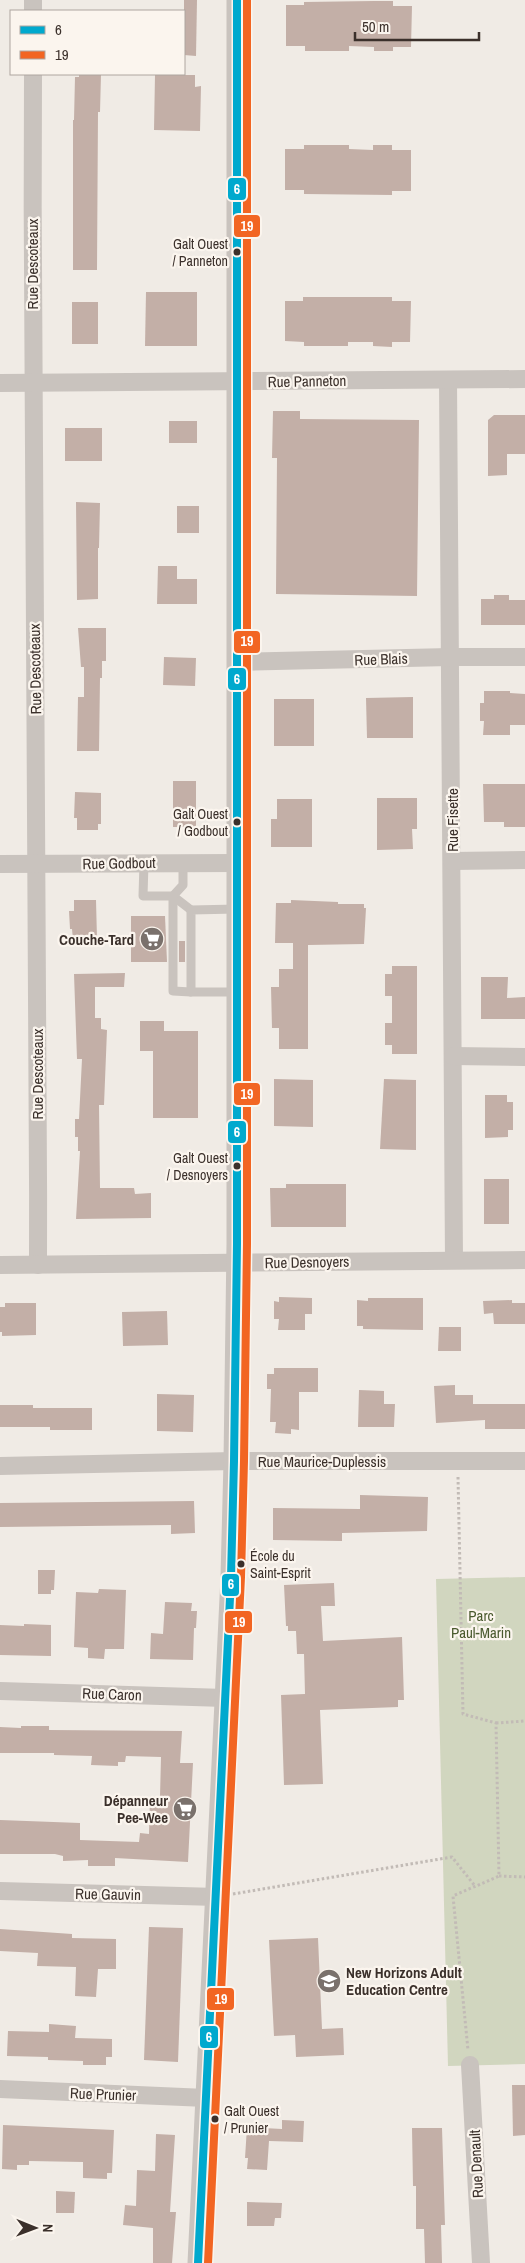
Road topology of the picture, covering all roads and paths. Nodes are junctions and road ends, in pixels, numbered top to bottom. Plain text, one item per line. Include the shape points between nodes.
1 (237, 0) edge
2 (33, 75) edge
3 (525, 379) edge
4 (448, 380) junction
5 (32, 382) junction
6 (237, 382) junction
7 (0, 383) edge
8 (450, 657) junction
9 (525, 657) edge
10 (237, 662) junction
11 (452, 860) junction
12 (525, 860) edge
13 (144, 863) junction
14 (183, 863) junction
15 (237, 863) junction
16 (0, 864) edge
17 (37, 864) junction
18 (173, 896) junction
19 (237, 909) junction
20 (191, 910) junction
21 (191, 992) junction
22 (237, 992) junction
23 (453, 1056) junction
24 (525, 1057) edge
25 (454, 1260) junction
26 (525, 1260) edge
27 (237, 1263) junction
28 (0, 1265) edge
29 (38, 1265) junction
30 (234, 1461) junction
31 (458, 1461) junction
32 (525, 1461) edge
33 (0, 1466) edge
34 (0, 1691) edge
35 (225, 1698) junction
36 (525, 1721) edge
37 (496, 1722) junction
38 (499, 1876) junction
39 (525, 1877) edge
40 (475, 1886) junction
41 (0, 1891) edge
42 (216, 1897) junction
43 (470, 2066) joint
44 (0, 2089) edge
45 (206, 2098) junction
46 (198, 2263) edge
47 (481, 2263) edge

1 - 6 street
2 - 5 street, Rue Descoteaux
3 - 4 street, Rue Panneton
4 - 6 street, Rue Panneton
4 - 8 street, Rue Fisette
5 - 6 street, Rue Panneton
5 - 7 street, Rue Panneton
5 - 17 street, Rue Descoteaux
6 - 10 street
8 - 9 street, Rue Blais
8 - 10 street, Rue Blais
8 - 11 street, Rue Fisette
10 - 15 street
11 - 12 street
11 - 23 street, Rue Fisette
13 - 14 street, Rue Godbout
13 - 17 street, Rue Godbout
13 - 18 lane via 143,896
14 - 15 street, Rue Godbout
14 - 18 lane via 182,885
15 - 19 street
16 - 17 street, Rue Godbout
17 - 29 street, Rue Descoteaux
18 - 20 lane
18 - 21 lane via 173,991
19 - 20 lane
19 - 22 street
20 - 21 lane
21 - 22 lane
22 - 27 street
23 - 24 street
23 - 25 street, Rue Fisette
25 - 26 street, Rue Desnoyers
25 - 27 street, Rue Desnoyers
27 - 29 street, Rue Desnoyers
27 - 30 street
28 - 29 street, Rue Desnoyers
30 - 31 street, Rue Maurice-Duplessis
30 - 33 street, Rue Maurice-Duplessis
30 - 35 street
31 - 32 street, Rue Maurice-Duplessis
31 - 37 path via 463,1714
34 - 35 street, Rue Caron
35 - 42 street
36 - 37 path
37 - 38 path
38 - 39 path
38 - 40 path
40 - 42 path via 452,1858
40 - 43 path via 453,1896
41 - 42 street, Rue Gauvin
42 - 45 street
43 - 47 street, Rue Denault
44 - 45 street, Rue Prunier
45 - 46 street

